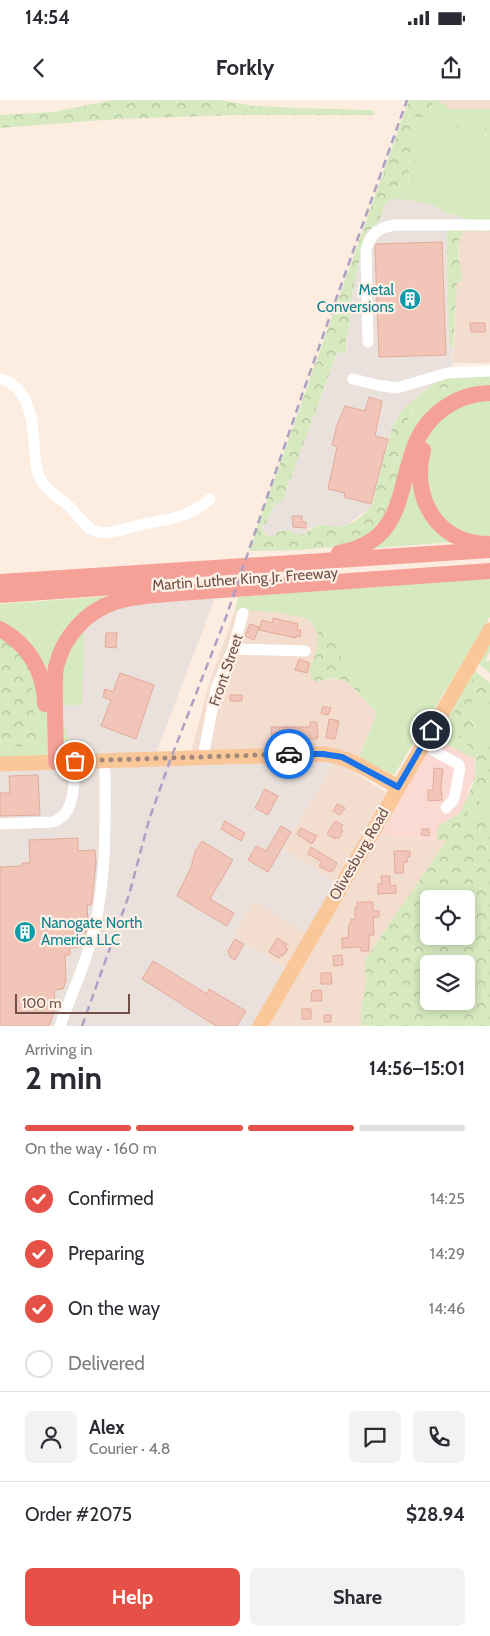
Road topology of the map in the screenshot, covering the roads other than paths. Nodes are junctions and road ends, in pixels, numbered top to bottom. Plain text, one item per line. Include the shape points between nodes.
1 (490, 225) edge
2 (368, 342) dead end
3 (490, 370) edge
4 (0, 379) edge
5 (353, 379) dead end
6 (490, 393) edge
7 (490, 402) edge
8 (210, 499) dead end
9 (490, 543) edge
10 (488, 564) edge
11 (279, 571) junction
12 (0, 576) edge
13 (77, 577) junction
14 (185, 577) junction
15 (0, 582) edge
16 (0, 595) edge
17 (244, 613) dead end
18 (0, 628) edge
19 (490, 630) edge
20 (234, 649) junction
21 (305, 651) dead end
22 (422, 745) junction
23 (203, 757) junction
24 (105, 760) junction
25 (75, 761) junction
26 (51, 762) junction
27 (0, 764) edge
28 (398, 787) junction
29 (446, 808) dead end
30 (0, 824) edge
31 (60, 1026) edge
32 (260, 1026) edge

1 - 2 street via 394,224 376,231 366,251
3 - 5 street via 454,372 397,388
4 - 8 street via 19,389 30,410 39,478 95,531 111,533 175,519 192,513
6 - 11 highway via 452,402 430,421 416,444 396,509 375,538 360,547
7 - 9 highway via 458,410 436,428 424,450 419,478 426,504 443,527 469,541
10 - 11 highway, Martin Luther King Jr. Freeway
10 - 11 highway
11 - 14 highway, Martin Luther King Jr. Freeway
11 - 14 highway
12 - 13 highway via 49,573
13 - 14 highway, Martin Luther King Jr. Freeway via 158,572
13 - 15 highway, Martin Luther King Jr. Freeway
14 - 16 highway, Martin Luther King Jr. Freeway
14 - 26 highway via 141,597 108,604 88,616 70,635 59,657 55,678
17 - 20 street, Front Street
18 - 26 highway via 23,646 41,676
19 - 22 main road, Olivesburg Road
20 - 21 street
20 - 23 street, Front Street via 216,689
22 - 28 main road, Olivesburg Road
22 - 29 street via 460,768 454,798
23 - 24 main road
23 - 28 main road via 333,755 350,760
24 - 25 main road
24 - 31 street via 105,822 96,921
25 - 26 main road
25 - 30 street via 72,797 60,820
26 - 27 main road
28 - 32 main road, Olivesburg Road

